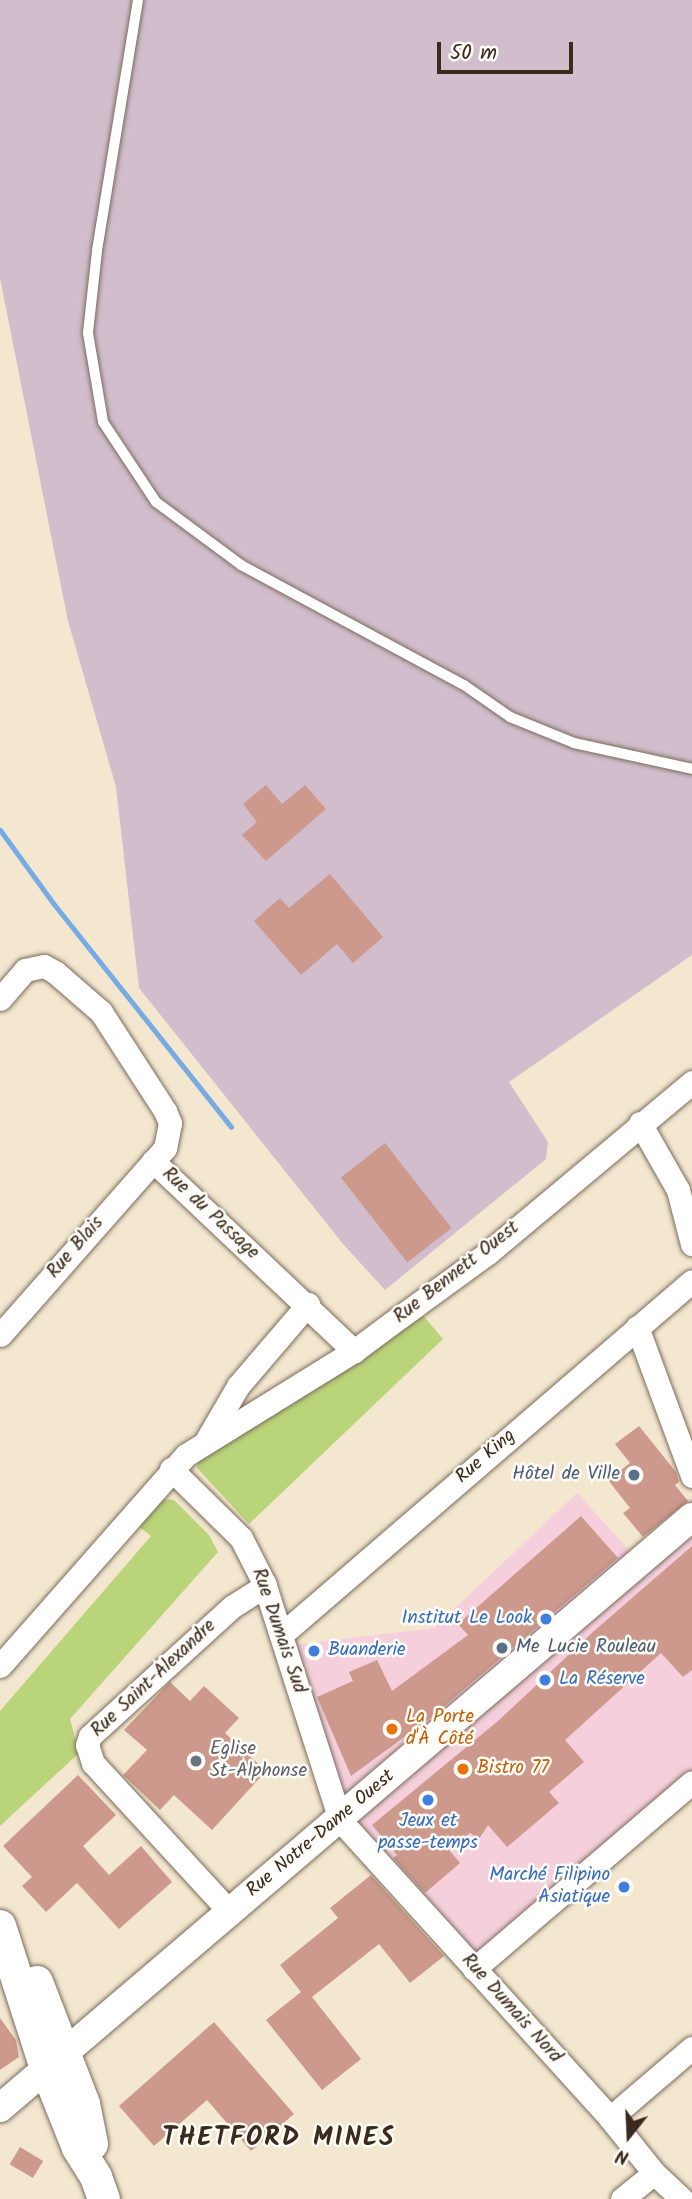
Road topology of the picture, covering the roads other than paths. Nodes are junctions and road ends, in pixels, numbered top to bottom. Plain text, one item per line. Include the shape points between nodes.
1 (138, 0) edge
2 (692, 769) edge
3 (0, 999) edge
4 (692, 1082) edge
5 (640, 1123) junction
6 (153, 1161) junction
7 (692, 1244) edge
8 (692, 1281) edge
9 (308, 1304) junction
10 (637, 1327) junction
11 (0, 1335) edge
12 (354, 1351) junction
13 (206, 1441) junction
14 (171, 1469) junction
15 (692, 1476) edge
16 (692, 1517) edge
17 (265, 1586) junction
18 (281, 1635) junction
19 (0, 1666) edge
20 (692, 1782) edge
21 (340, 1820) junction
22 (229, 1911) junction
23 (0, 1917) edge
24 (0, 1926) edge
25 (474, 1969) junction
26 (692, 2048) edge
27 (56, 2060) junction
28 (0, 2108) edge
29 (610, 2118) junction
30 (654, 2173) junction
31 (100, 2188) edge
32 (622, 2199) edge
33 (682, 2199) edge

1 - 2 lane via 88,333 103,422 156,502 241,565 464,685 510,718 574,743
3 - 6 street, Rue du Passage via 25,970 44,966 100,1012 165,1111 169,1136
4 - 5 street, Rue Bennett Ouest
5 - 7 street via 678,1190
5 - 12 street, Rue Bennett Ouest via 489,1252
6 - 9 street, Rue du Passage
6 - 11 street, Rue Blais
8 - 10 street, Rue King
9 - 12 street, Rue du Passage
9 - 13 street, Rue Bennett Ouest via 238,1386
10 - 15 street
10 - 18 street, Rue King
12 - 13 street, Rue Bennett Ouest
13 - 14 street, Rue Bennett Ouest
14 - 17 street, Rue Dumais Sud via 241,1538
14 - 19 street, Rue Bennett Ouest
16 - 21 street, Rue Notre-Dame Ouest
17 - 18 street, Rue Dumais Sud
17 - 22 street, Rue Saint-Alexandre via 233,1606 90,1736 87,1745 93,1763
18 - 21 street, Rue Dumais Sud
20 - 25 street
21 - 22 street, Rue Notre-Dame Ouest
21 - 25 street, Rue Dumais Nord
22 - 27 street, Rue Notre-Dame Ouest
23 - 27 main road via 36,1979
24 - 27 main road
25 - 29 street, Rue Dumais Nord
26 - 29 street
27 - 28 street, Rue Notre-Dame Ouest
27 - 31 main road via 78,2148
29 - 30 street, Rue Dumais Nord
30 - 32 street
30 - 33 street, Rue Dumais Nord

